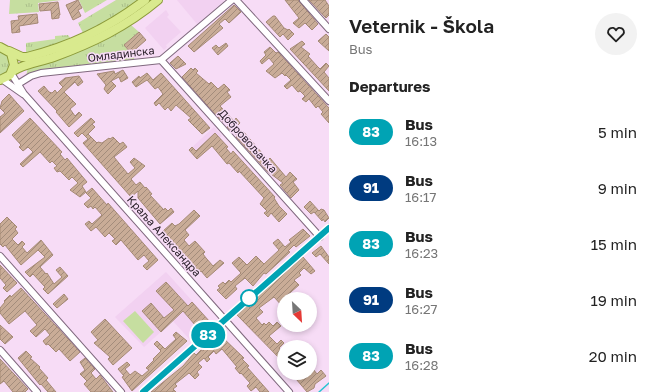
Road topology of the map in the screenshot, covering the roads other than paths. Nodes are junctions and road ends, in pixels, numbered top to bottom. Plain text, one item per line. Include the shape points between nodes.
1 (145, 0) edge
2 (158, 0) edge
3 (232, 0) edge
4 (236, 0) edge
5 (303, 0) edge
6 (329, 29) edge
7 (3, 47) edge
8 (160, 60) junction
9 (12, 72) junction
10 (1, 81) edge
11 (18, 84) junction
12 (24, 94) junction
13 (329, 101) edge
14 (329, 228) edge
15 (320, 236) junction
16 (0, 256) edge
17 (225, 319) junction
18 (0, 350) edge
19 (37, 392) edge
20 (121, 392) edge
21 (143, 392) edge
22 (289, 392) edge

1 - 7 main road via 111,24 76,42 27,57
2 - 9 main road via 133,20 93,42
3 - 8 street, Омладинска
4 - 13 street
5 - 6 street
7 - 9 main road via 14,59
8 - 11 street, Омладинска via 41,73
8 - 15 street, Добровољачка
9 - 10 main road
9 - 11 street
10 - 12 street
11 - 12 street
12 - 17 street, Краља Александра
14 - 15 street
15 - 17 street
16 - 20 street
17 - 21 street
17 - 22 street, Краља Александра
18 - 19 street

